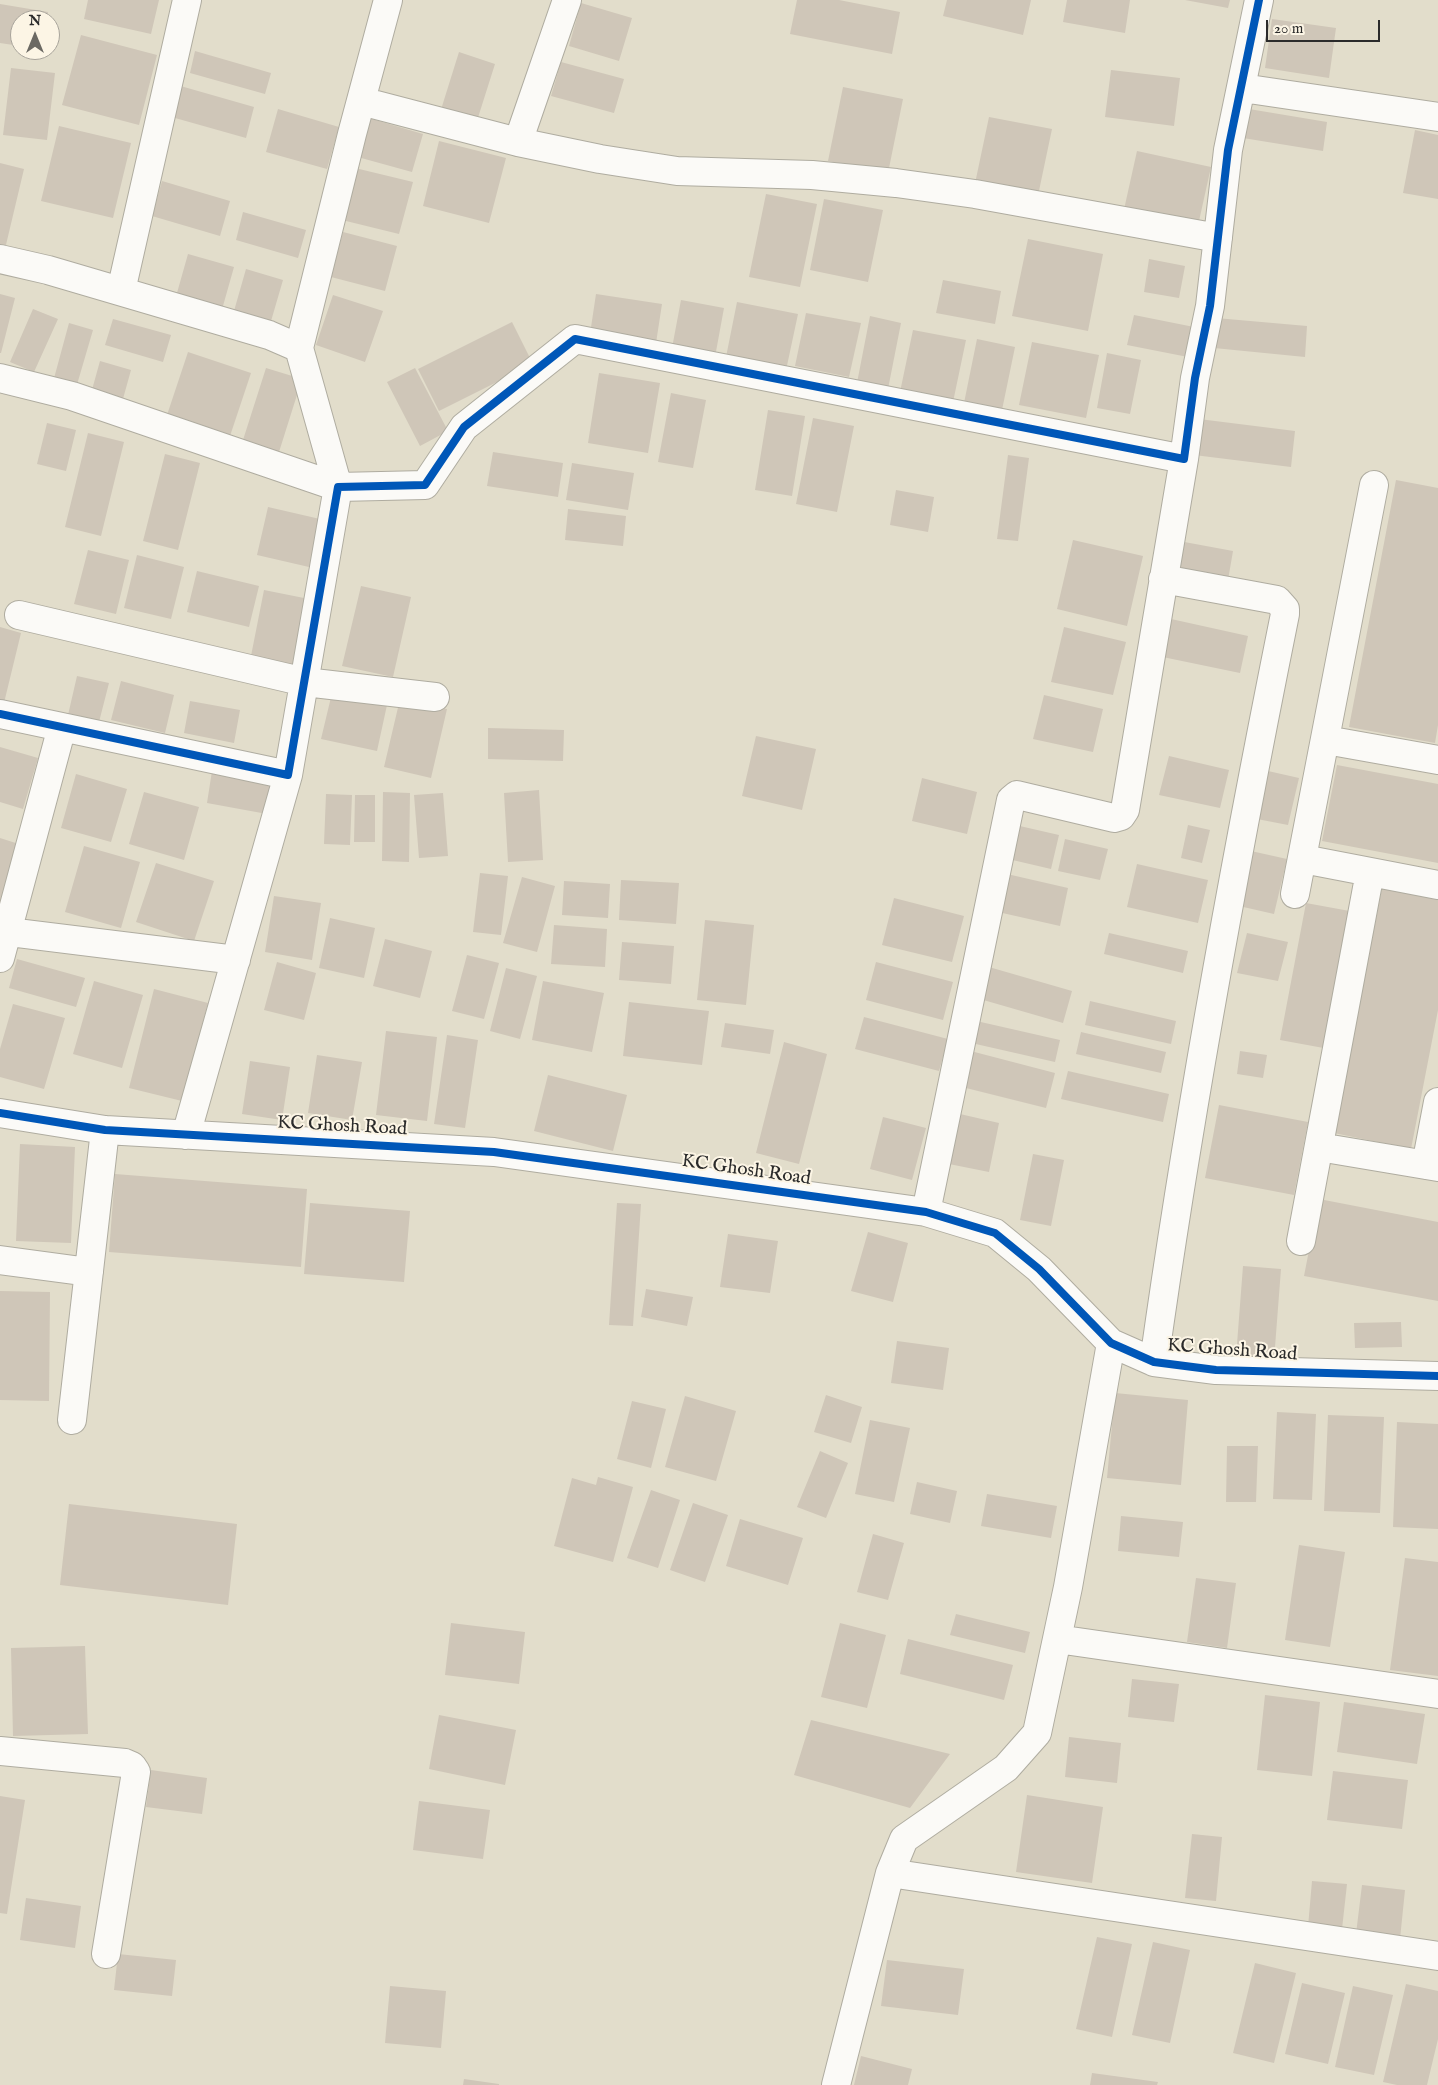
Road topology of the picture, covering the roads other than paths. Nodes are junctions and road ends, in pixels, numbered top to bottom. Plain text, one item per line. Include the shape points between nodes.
1 (187, 0) edge
2 (388, 0) edge
3 (567, 0) edge
4 (1259, 0) edge
5 (1242, 88) junction
6 (361, 102) junction
7 (1438, 117) edge
8 (518, 142) junction
9 (1218, 238) junction
10 (0, 259) edge
11 (121, 291) junction
12 (299, 348) junction
13 (0, 378) edge
14 (1184, 459) junction
15 (1374, 486) dead end
16 (338, 487) junction
17 (1163, 579) junction
18 (19, 615) dead end
19 (305, 682) junction
20 (435, 697) dead end
21 (0, 714) edge
22 (62, 727) junction
23 (1326, 740) junction
24 (1438, 760) edge
25 (288, 775) junction
26 (1303, 859) junction
27 (1370, 872) junction
28 (1438, 885) edge
29 (1295, 894) dead end
30 (4, 932) edge
31 (0, 958) edge
32 (236, 960) junction
33 (1438, 1102) edge
34 (0, 1113) edge
35 (105, 1130) junction
36 (186, 1135) junction
37 (1318, 1147) junction
38 (1432, 1166) edge
39 (926, 1212) junction
40 (1301, 1241) dead end
41 (0, 1260) edge
42 (89, 1272) junction
43 (1111, 1343) junction
44 (1154, 1362) junction
45 (1438, 1376) edge
46 (72, 1420) dead end
47 (1057, 1639) junction
48 (1438, 1694) edge
49 (0, 1751) edge
50 (890, 1872) junction
51 (106, 1954) dead end
52 (1438, 1956) edge
53 (836, 2085) edge

1 - 11 street
2 - 6 street
3 - 8 street
4 - 5 street
5 - 7 street
5 - 9 street via 1228,150
6 - 8 street
6 - 12 street
8 - 9 street via 677,171 812,175 896,182
9 - 14 street
10 - 11 street
11 - 12 street via 269,335
12 - 16 street
13 - 16 street via 72,396
14 - 16 street via 575,339 464,427 425,486
14 - 17 street
15 - 23 street
16 - 19 street
17 - 39 street via 1125,810 1121,816 1114,818 1017,795 1010,800
17 - 44 street via 1277,600 1285,614 1179,1185
18 - 19 street
19 - 20 street
19 - 25 street
21 - 22 street
22 - 25 street
22 - 30 street
23 - 24 street
23 - 26 street
25 - 32 street
26 - 27 street
26 - 29 street
27 - 28 street
27 - 37 street
30 - 31 street
30 - 32 street
32 - 36 street
33 - 38 street
34 - 35 street, KC Ghosh Road
35 - 36 street, KC Ghosh Road
35 - 42 street
36 - 39 street, KC Ghosh Road via 494,1152
37 - 38 street
37 - 40 street
39 - 43 street, KC Ghosh Road via 995,1233 1038,1269
41 - 42 street
42 - 46 street
43 - 44 street, KC Ghosh Road
43 - 47 street
44 - 45 street, KC Ghosh Road via 1216,1370
47 - 48 street
47 - 50 street via 1037,1733 1006,1768 904,1839
49 - 51 street via 125,1763 136,1772
50 - 52 street
50 - 53 street

